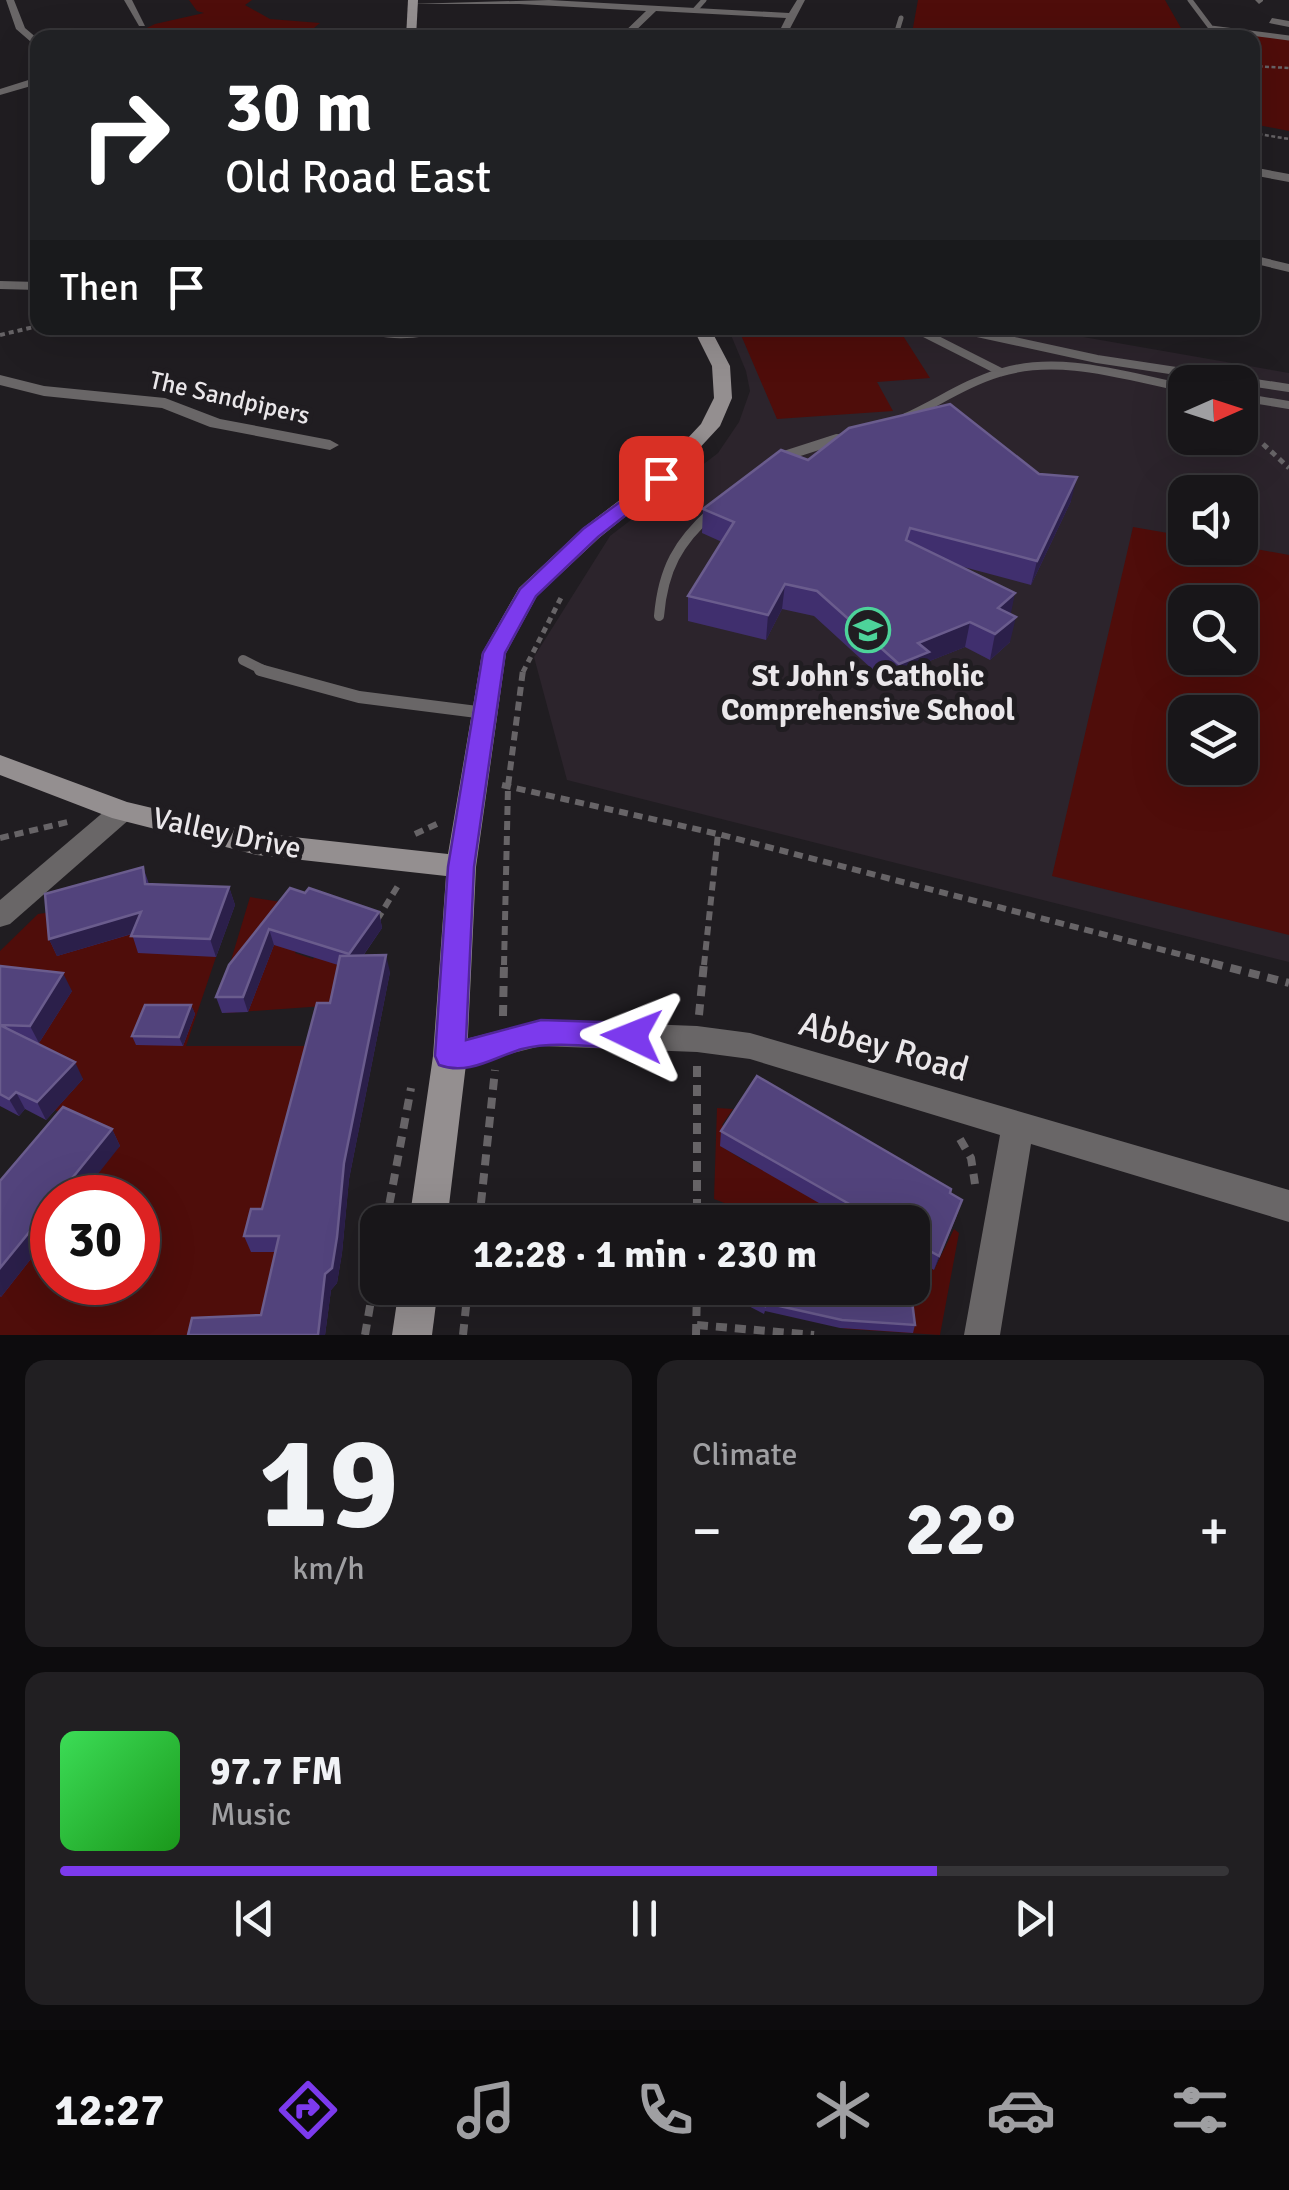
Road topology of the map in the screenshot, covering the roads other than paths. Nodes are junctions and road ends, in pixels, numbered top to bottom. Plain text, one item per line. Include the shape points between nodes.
1 (10, 0) edge
2 (128, 0) edge
3 (704, 0) edge
4 (801, 0) edge
5 (1190, 0) edge
6 (413, 2) edge
7 (623, 3) edge
8 (654, 8) junction
9 (695, 10) junction
10 (792, 16) junction
11 (901, 18) dead end
12 (1272, 22) dead end
13 (142, 24) dead end
14 (1289, 24) edge
15 (411, 30) edge
16 (631, 30) edge
17 (784, 30) edge
18 (898, 30) edge
19 (1227, 30) edge
20 (1260, 34) edge
21 (30, 37) edge
22 (1289, 38) edge
23 (30, 83) edge
24 (0, 92) edge
25 (1260, 173) edge
26 (1289, 178) edge
27 (1260, 261) edge
28 (1289, 268) edge
29 (0, 285) edge
30 (30, 286) edge
31 (705, 335) edge
32 (930, 335) edge
33 (987, 335) edge
34 (1001, 372) junction
35 (0, 380) edge
36 (1168, 385) edge
37 (1289, 388) edge
38 (1258, 400) edge
39 (1289, 405) edge
40 (896, 422) edge
41 (864, 432) edge
42 (330, 445) dead end
43 (763, 468) edge
44 (721, 504) edge
45 (659, 616) dead end
46 (243, 660) dead end
47 (485, 713) junction
48 (0, 765) edge
49 (122, 810) junction
50 (461, 867) junction
51 (0, 916) edge
52 (450, 1056) junction
53 (1018, 1124) junction
54 (430, 1205) edge
55 (1289, 1206) edge
56 (416, 1305) edge
57 (412, 1335) edge
58 (982, 1335) edge

1 - 21 street
2 - 13 street
3 - 9 lane
4 - 10 street
5 - 19 lane via 1211,28
6 - 7 street
6 - 15 main road
7 - 8 street
8 - 9 street
8 - 16 street
9 - 10 street
10 - 17 street
11 - 18 lane
12 - 14 street
20 - 22 lane
23 - 24 street
25 - 26 street
27 - 28 street
29 - 30 street
31 - 47 main road via 720,366 723,398 710,426 661,478 528,593 494,653
32 - 34 lane
33 - 37 lane
34 - 36 lane via 1064,368
34 - 40 lane
35 - 42 street, The Sandpipers via 165,403 216,423
38 - 39 lane
41 - 43 lane via 808,446
44 - 45 lane via 669,555
46 - 47 lane via 287,682
47 - 50 main road
48 - 49 main road, Valley Drive
49 - 50 main road, Valley Drive via 258,844
49 - 51 street
50 - 52 main road
52 - 53 street, Abbey Road via 484,1052 519,1037 740,1044
52 - 54 main road
53 - 55 street, Abbey Road
53 - 58 street
56 - 57 main road

